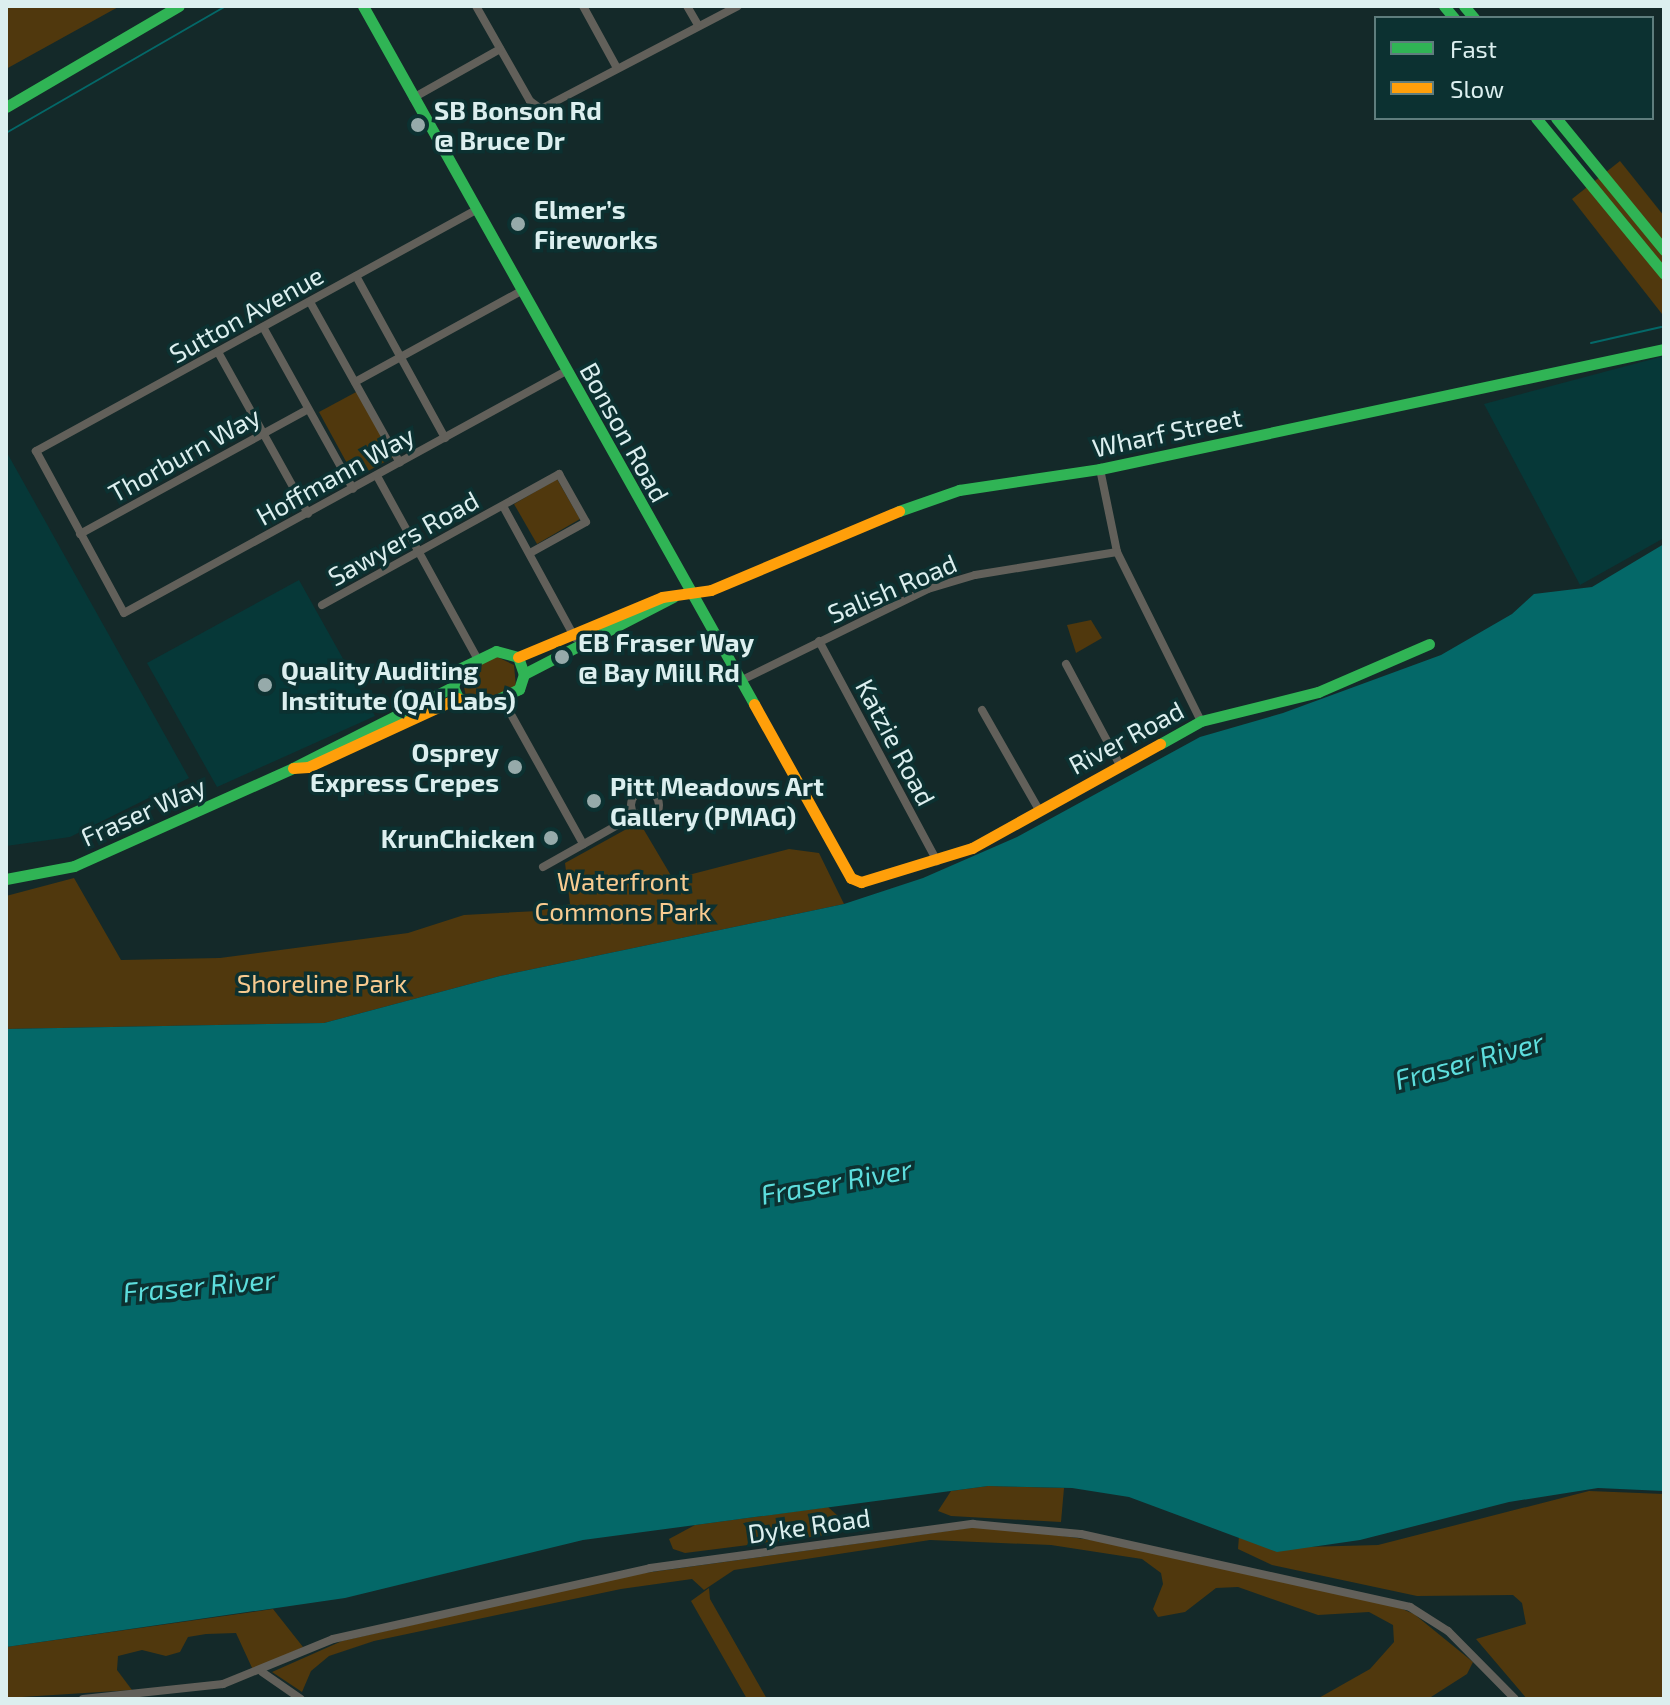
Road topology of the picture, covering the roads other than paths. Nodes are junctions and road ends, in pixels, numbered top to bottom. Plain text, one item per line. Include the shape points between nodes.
1 (179, 6) edge
2 (363, 6) edge
3 (476, 6) edge
4 (583, 6) edge
5 (687, 6) edge
6 (738, 6) edge
7 (697, 23) junction
8 (500, 49) junction
9 (617, 68) junction
10 (413, 98) junction
11 (6, 107) edge
12 (1538, 120) edge
13 (1558, 120) edge
14 (476, 210) junction
15 (1664, 250) edge
16 (1664, 274) edge
17 (356, 276) junction
18 (521, 291) junction
19 (310, 302) junction
20 (263, 327) junction
21 (1664, 349) edge
22 (218, 352) junction
23 (401, 357) junction
24 (566, 371) junction
25 (355, 382) junction
26 (308, 409) junction
27 (263, 433) junction
28 (445, 438) junction
29 (400, 463) junction
30 (1100, 469) junction
31 (377, 476) junction
32 (353, 489) junction
33 (503, 506) junction
34 (308, 514) junction
35 (80, 534) junction
36 (419, 552) junction
37 (1117, 552) junction
38 (530, 553) junction
39 (691, 595) junction
40 (322, 605) dead end
41 (576, 640) junction
42 (819, 641) junction
43 (1429, 644) dead end
44 (476, 656) junction
45 (518, 657) junction
46 (1066, 664) dead end
47 (524, 674) junction
48 (740, 681) junction
49 (455, 692) junction
50 (503, 700) junction
51 (982, 710) dead end
52 (1201, 721) junction
53 (1120, 765) junction
54 (1039, 810) junction
55 (637, 814) dead end
56 (583, 844) junction
57 (937, 861) junction
58 (543, 867) dead end
59 (851, 878) joint
60 (6, 879) edge
61 (262, 1672) junction
62 (83, 1699) edge
63 (301, 1699) edge
64 (1515, 1699) edge

1 - 11 main road
2 - 10 main road, Bonson Road
3 - 8 street
4 - 9 street
5 - 7 street
6 - 7 street
7 - 9 street
8 - 9 street via 537,109
8 - 10 street
10 - 14 main road, Bonson Road
12 - 16 main road
13 - 15 main road
14 - 17 street, Sutton Avenue
14 - 18 main road, Bonson Road
17 - 19 street, Sutton Avenue
17 - 23 street
18 - 23 street
18 - 24 main road, Bonson Road
19 - 20 street, Sutton Avenue
19 - 25 street
20 - 22 street, Sutton Avenue
20 - 26 street
21 - 30 main road, Wharf Street
22 - 27 street
22 - 35 street, Sutton Avenue via 36,451
23 - 25 street
23 - 28 street
24 - 28 street, Hoffmann Way
24 - 39 main road, Bonson Road
25 - 29 street
26 - 27 street, Thorburn Way
26 - 32 street
27 - 34 street
27 - 35 street, Thorburn Way
28 - 29 street, Hoffmann Way
29 - 31 street, Hoffmann Way
30 - 37 street
30 - 39 main road, Wharf Street via 925,500
31 - 32 street, Hoffmann Way
31 - 36 street
32 - 34 street, Hoffmann Way
33 - 36 street, Sawyers Road
33 - 38 street
33 - 38 street, Sawyers Road via 559,474 573,498 586,522
34 - 35 street, Hoffmann Way via 124,613
36 - 40 street, Sawyers Road
36 - 44 street
37 - 42 street, Salish Road via 975,575 910,597
37 - 52 street
38 - 41 street
39 - 41 main road via 673,597 666,605
39 - 48 main road, Bonson Road
41 - 45 main road
41 - 47 main road
42 - 48 street, Salish Road
42 - 57 street, Katzie Road
43 - 52 main road, River Road via 1318,692
44 - 45 main road via 496,651
44 - 49 main road via 459,669
45 - 47 main road
46 - 53 street
47 - 50 main road via 519,689
48 - 59 main road, Bonson Road
49 - 50 main road via 482,707
49 - 60 main road, Fraser Way via 308,767 293,768 74,866
50 - 56 street
51 - 54 street
52 - 53 main road, River Road
53 - 54 main road, River Road
54 - 57 main road, River Road
55 - 56 street
56 - 58 street
57 - 59 main road, River Road via 861,882
61 - 62 street, Dyke Road via 223,1684
61 - 63 street
61 - 64 street, Dyke Road via 333,1639 650,1568 987,1525 1081,1534 1410,1607 1448,1631

